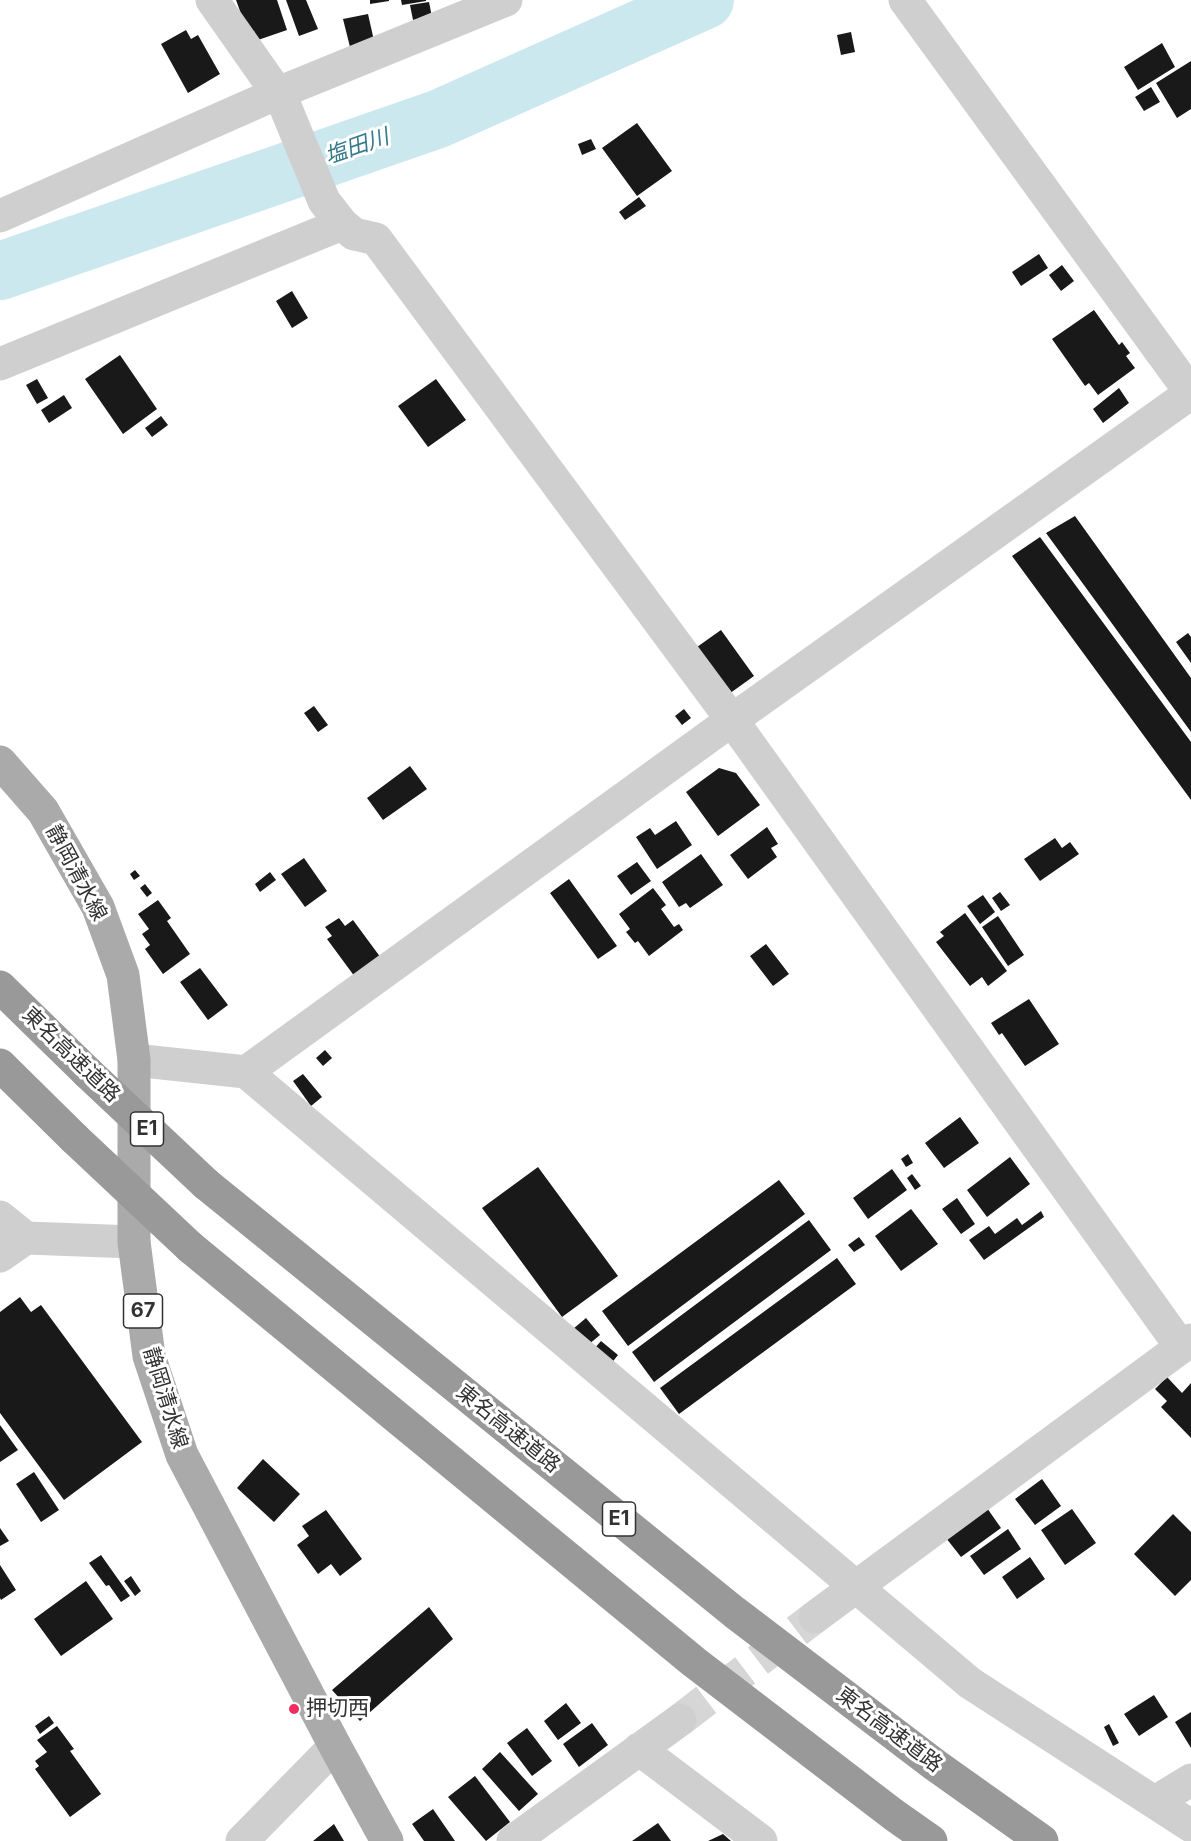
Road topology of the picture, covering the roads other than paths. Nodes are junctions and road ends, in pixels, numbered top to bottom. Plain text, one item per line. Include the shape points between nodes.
1 (212, 0) edge
2 (506, 0) edge
3 (905, 0) edge
4 (280, 97) junction
5 (333, 213) junction
6 (0, 216) edge
7 (0, 364) edge
8 (732, 720) junction
9 (0, 762) edge
10 (0, 987) edge
11 (134, 1060) junction
12 (0, 1065) edge
13 (246, 1072) junction
14 (0, 1217) edge
15 (134, 1242) junction
16 (13, 1247) edge
17 (1186, 1343) edge
18 (858, 1587) junction
19 (816, 1617) tunnel mouth
20 (680, 1720) tunnel mouth
21 (334, 1746) junction
22 (639, 1749) junction
23 (1191, 1780) edge
24 (1155, 1802) junction
25 (1191, 1826) edge
26 (242, 1841) edge
27 (387, 1841) edge
28 (513, 1841) edge
29 (761, 1841) edge
30 (931, 1841) edge
31 (1042, 1841) edge

1 - 4 street
2 - 4 street
3 - 8 street via 1191,393
4 - 5 street
4 - 6 street
5 - 7 street
5 - 8 street via 354,234 376,239
8 - 13 street
8 - 17 street
9 - 11 main road, 静岡清水線 / 67 via 43,811 98,907 123,975
10 - 31 highway, 東名高速道路 / E1, bridge via 206,1184 734,1612
11 - 13 street
11 - 15 main road, 静岡清水線 / 67
12 - 30 highway, bridge via 190,1247 694,1662
13 - 18 street
14 - 16 street
15 - 16 street
15 - 21 main road, 静岡清水線 / 67 via 149,1356 182,1455
17 - 18 street
18 - 19 street
18 - 24 street via 970,1683
20 - 22 street
21 - 26 street
21 - 27 main road, 静岡清水線 / 67
22 - 28 street
22 - 29 street
23 - 24 street
24 - 25 street

